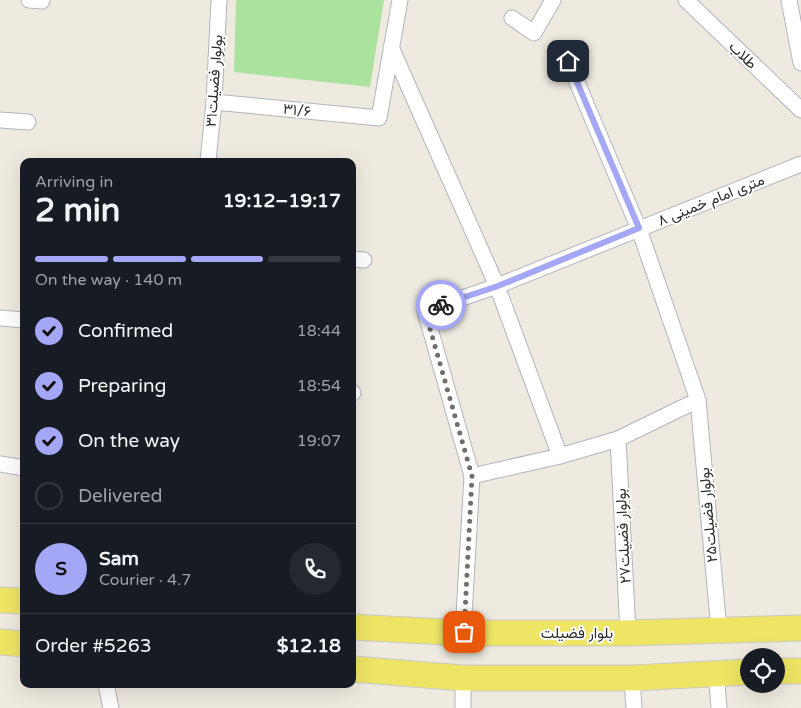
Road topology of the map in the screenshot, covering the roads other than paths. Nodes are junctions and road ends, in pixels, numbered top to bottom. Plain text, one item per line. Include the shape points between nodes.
1 (216, 0) edge
2 (400, 0) edge
3 (553, 0) edge
4 (686, 0) edge
5 (789, 0) edge
6 (512, 18) dead end
7 (392, 47) junction
8 (568, 61) dead end
9 (801, 63) edge
10 (214, 102) junction
11 (801, 110) edge
12 (0, 120) edge
13 (28, 122) dead end
14 (208, 158) edge
15 (801, 164) edge
16 (639, 228) junction
17 (498, 286) junction
18 (0, 318) edge
19 (20, 320) edge
20 (698, 400) junction
21 (618, 439) junction
22 (560, 456) junction
23 (0, 464) edge
24 (20, 467) edge
25 (472, 476) junction
26 (0, 600) edge
27 (20, 602) edge
28 (356, 627) edge
29 (801, 628) edge
30 (719, 630) junction
31 (464, 632) junction
32 (628, 633) junction
33 (0, 642) edge
34 (20, 644) edge
35 (356, 669) edge
36 (785, 671) edge
37 (801, 671) edge
38 (740, 672) edge
39 (716, 673) junction
40 (463, 678) junction
41 (632, 678) junction
42 (107, 688) edge
43 (111, 708) edge
44 (463, 708) edge
45 (634, 708) edge
46 (720, 708) edge

1 - 10 street, بولوار فضیلت۳۱
2 - 7 street
3 - 6 street via 534,33
4 - 11 street, طلاب
5 - 9 street
7 - 10 street, ۳۱/۶ via 379,118
7 - 17 street
8 - 16 street, بولوار فضیلت۲۵
10 - 14 street, بولوار فضیلت۳۱
12 - 13 street
15 - 16 street, ۸ متری امام خمینی
16 - 17 street, ۸ متری امام خمینی
16 - 20 street, بولوار فضیلت۲۵
17 - 22 street
17 - 25 street, ۸ متری امام خمینی via 425,311
18 - 19 street
20 - 21 street
20 - 30 street, بولوار فضیلت۲۵
21 - 22 street
21 - 32 street, بولوار فضیلت۲۷
22 - 25 street
23 - 24 street
25 - 31 street
26 - 27 main road
28 - 31 main road, بلوار فضیلت
29 - 30 main road, بلوار فضیلت
30 - 32 main road, بلوار فضیلت
31 - 32 main road, بلوار فضیلت
33 - 34 main road
35 - 40 main road
36 - 37 main road
38 - 39 main road
39 - 41 main road
39 - 46 street
40 - 41 main road
40 - 44 street
41 - 45 street
42 - 43 street

